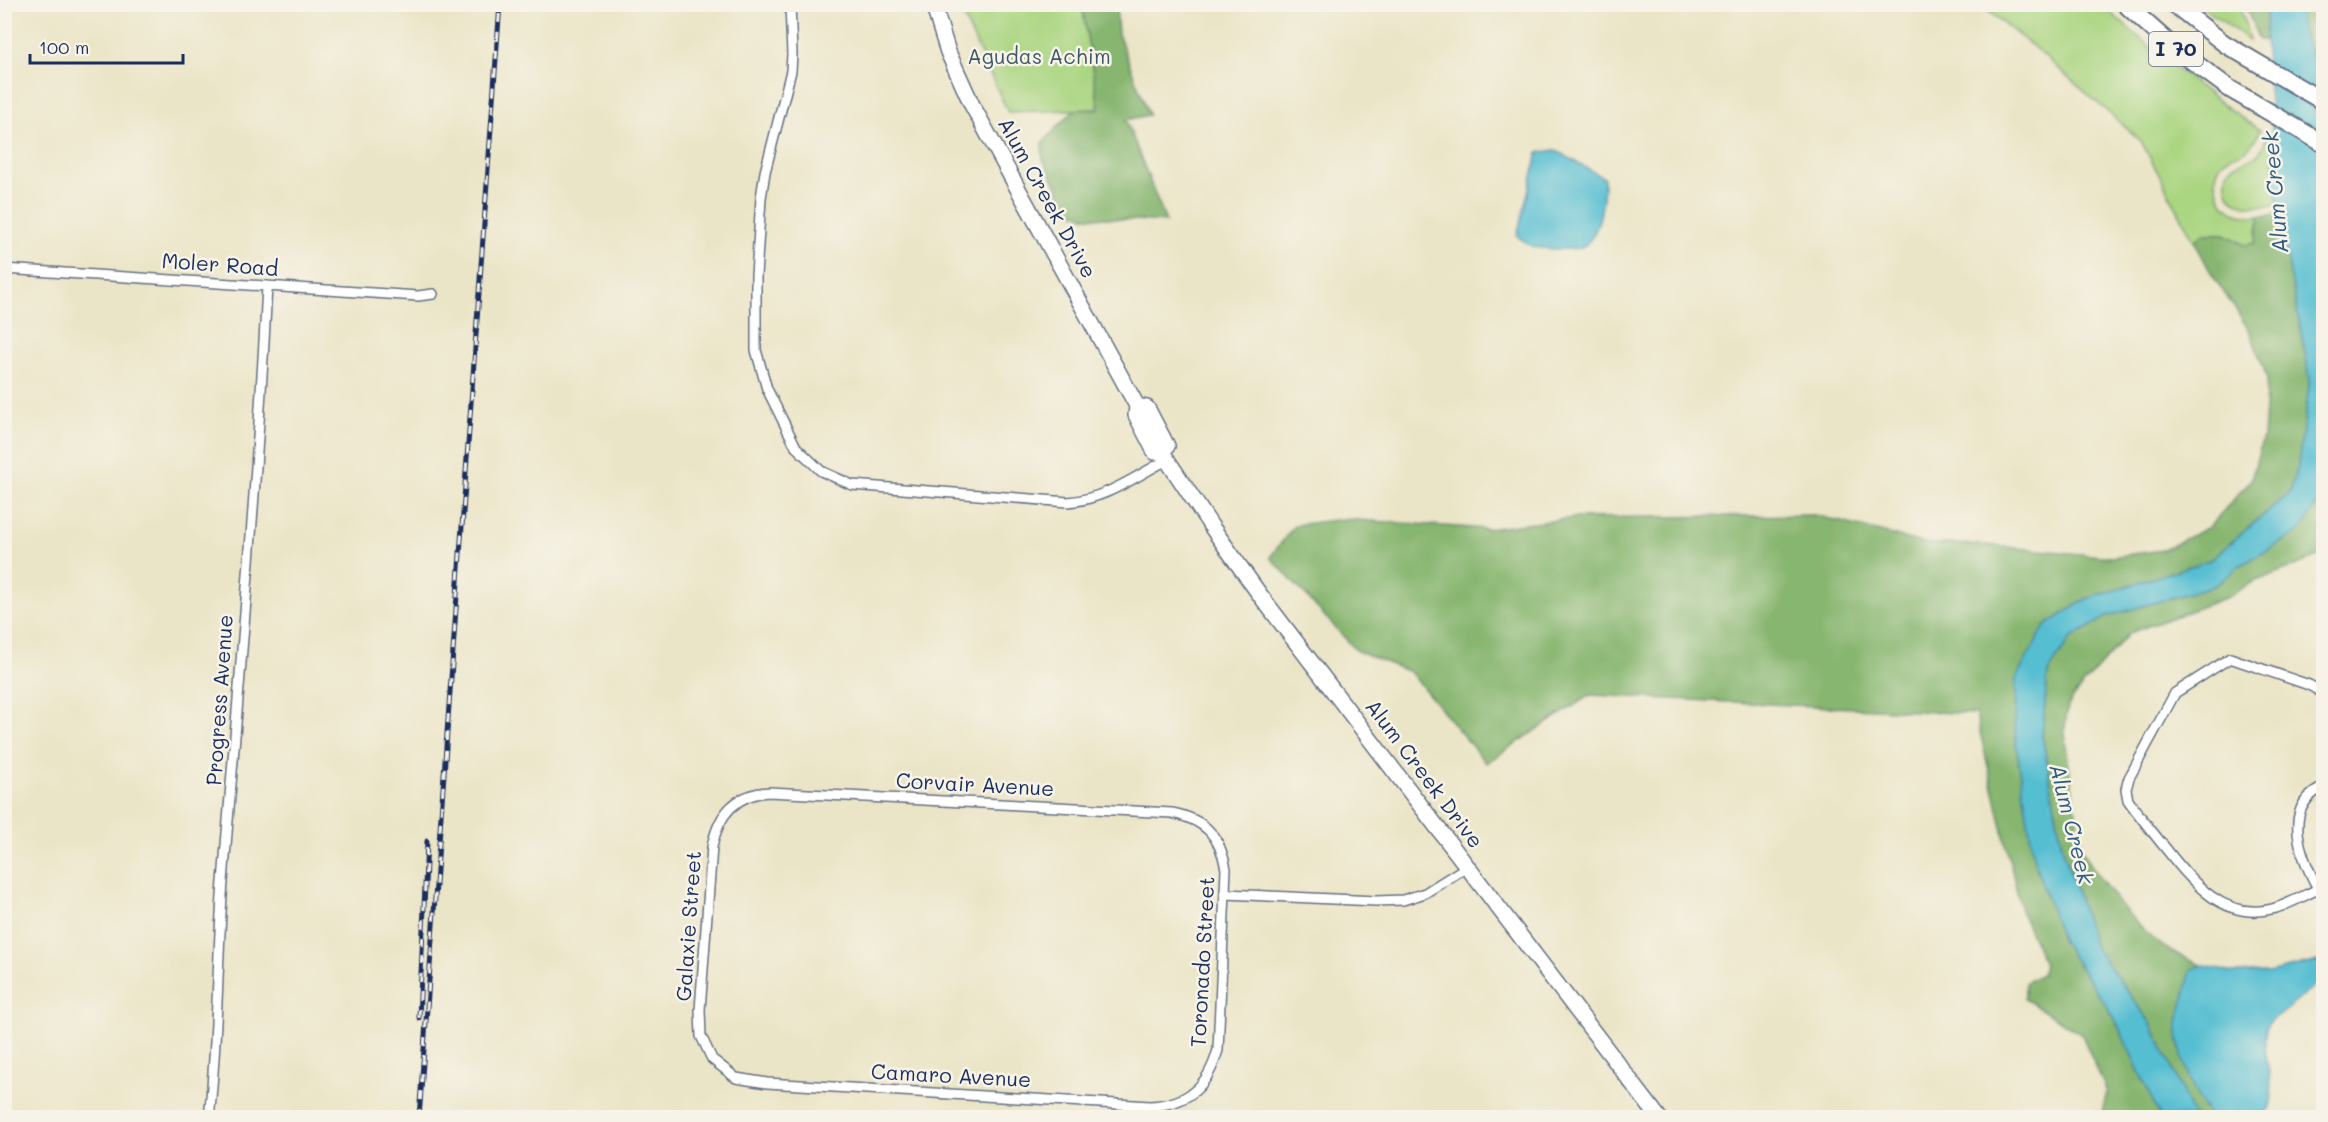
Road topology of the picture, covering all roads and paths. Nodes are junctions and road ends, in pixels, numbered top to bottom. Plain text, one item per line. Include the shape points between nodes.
1 (790, 4) edge
2 (933, 4) edge
3 (2125, 4) edge
4 (2174, 4) edge
5 (2324, 102) edge
6 (2324, 144) edge
7 (4, 269) edge
8 (267, 286) junction
9 (433, 294) dead end
10 (1165, 456) junction
11 (2324, 696) edge
12 (2324, 787) edge
13 (738, 801) joint
14 (1208, 829) joint
15 (1468, 866) junction
16 (2318, 889) junction
17 (1226, 894) junction
18 (2324, 898) edge
19 (712, 1059) joint
20 (1192, 1094) joint
21 (209, 1118) edge
22 (1659, 1118) edge

1 - 10 street via 792,54 761,198 755,318 762,375 796,447 821,471 852,485 1068,502 1089,499 1121,486
2 - 10 main road, Alum Creek Drive via 948,52 972,105 1137,406 1136,415 1155,452
3 - 6 highway, I 70 via 2230,89
4 - 5 highway, I 70 via 2225,44
7 - 8 street, Moler Road
8 - 9 street, Moler Road
8 - 21 street, Progress Avenue
10 - 15 main road, Alum Creek Drive via 1254,586
11 - 16 street via 2309,685 2230,658 2175,693 2126,789 2128,800 2185,873 2226,906 2272,909
12 - 16 street via 2308,798 2297,820 2297,834
13 - 14 street, Corvair Avenue via 769,792 1172,813
13 - 19 street, Galaxie Street via 719,821 712,847 700,1010 701,1036
14 - 17 street, Toronado Street via 1221,847
15 - 17 street via 1425,893 1403,900
15 - 22 main road, Alum Creek Drive
16 - 18 street
17 - 20 street, Toronado Street via 1218,1050 1209,1074
19 - 20 street, Camaro Avenue via 736,1078 767,1083 1150,1106 1172,1104

